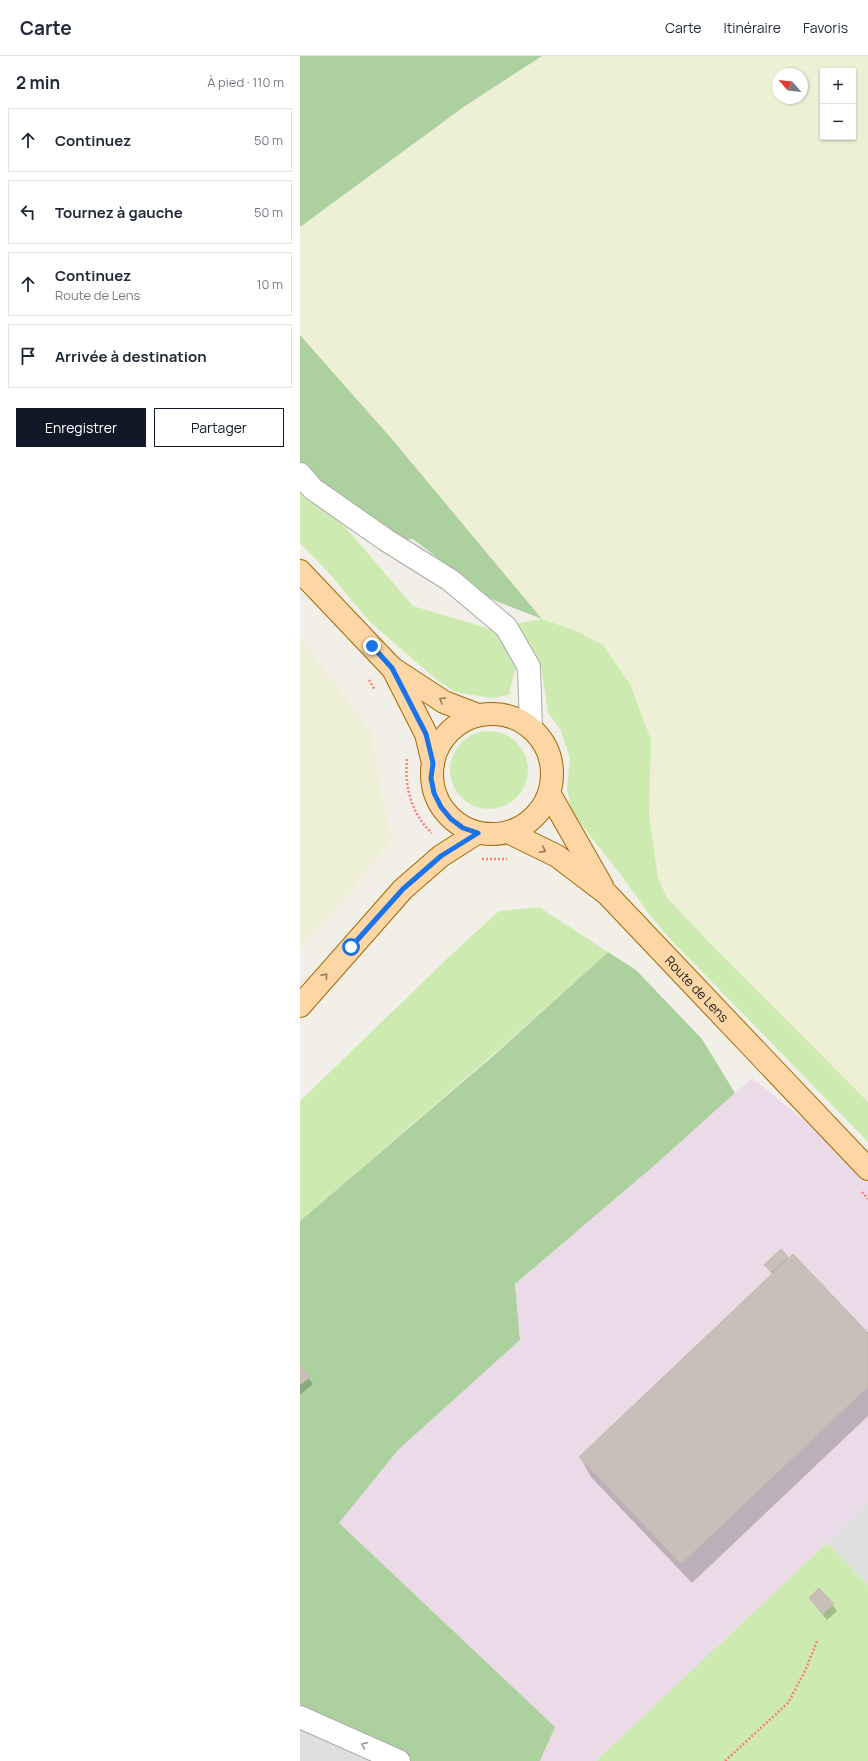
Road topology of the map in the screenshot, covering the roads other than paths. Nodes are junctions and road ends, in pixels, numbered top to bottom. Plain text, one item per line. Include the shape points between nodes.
1 (300, 474) edge
2 (300, 571) edge
3 (392, 668) junction
4 (478, 715) junction
5 (531, 728) junction
6 (433, 763) junction
7 (549, 793) junction
8 (508, 832) junction
9 (478, 833) junction
10 (607, 894) junction
11 (300, 1006) edge
12 (868, 1169) edge
13 (300, 1717) edge
14 (399, 1761) edge

1 - 5 street via 313,489 386,540 450,580 506,627 529,667
2 - 3 main road
4 -> 3 main road via 444,702
3 - 6 main road via 426,734
4 - 5 main road via 500,714 514,718
4 - 6 main road via 448,732 438,746
5 - 7 main road via 548,751 552,779
6 - 9 main road via 431,778 434,793 441,807 463,828
7 - 8 main road via 534,818 522,827
7 - 10 main road
8 - 9 main road via 493,835
8 -> 10 main road, Route de Lens via 557,856
11 -> 9 main road via 403,889 441,856
10 - 12 main road, Route de Lens
14 -> 13 street

